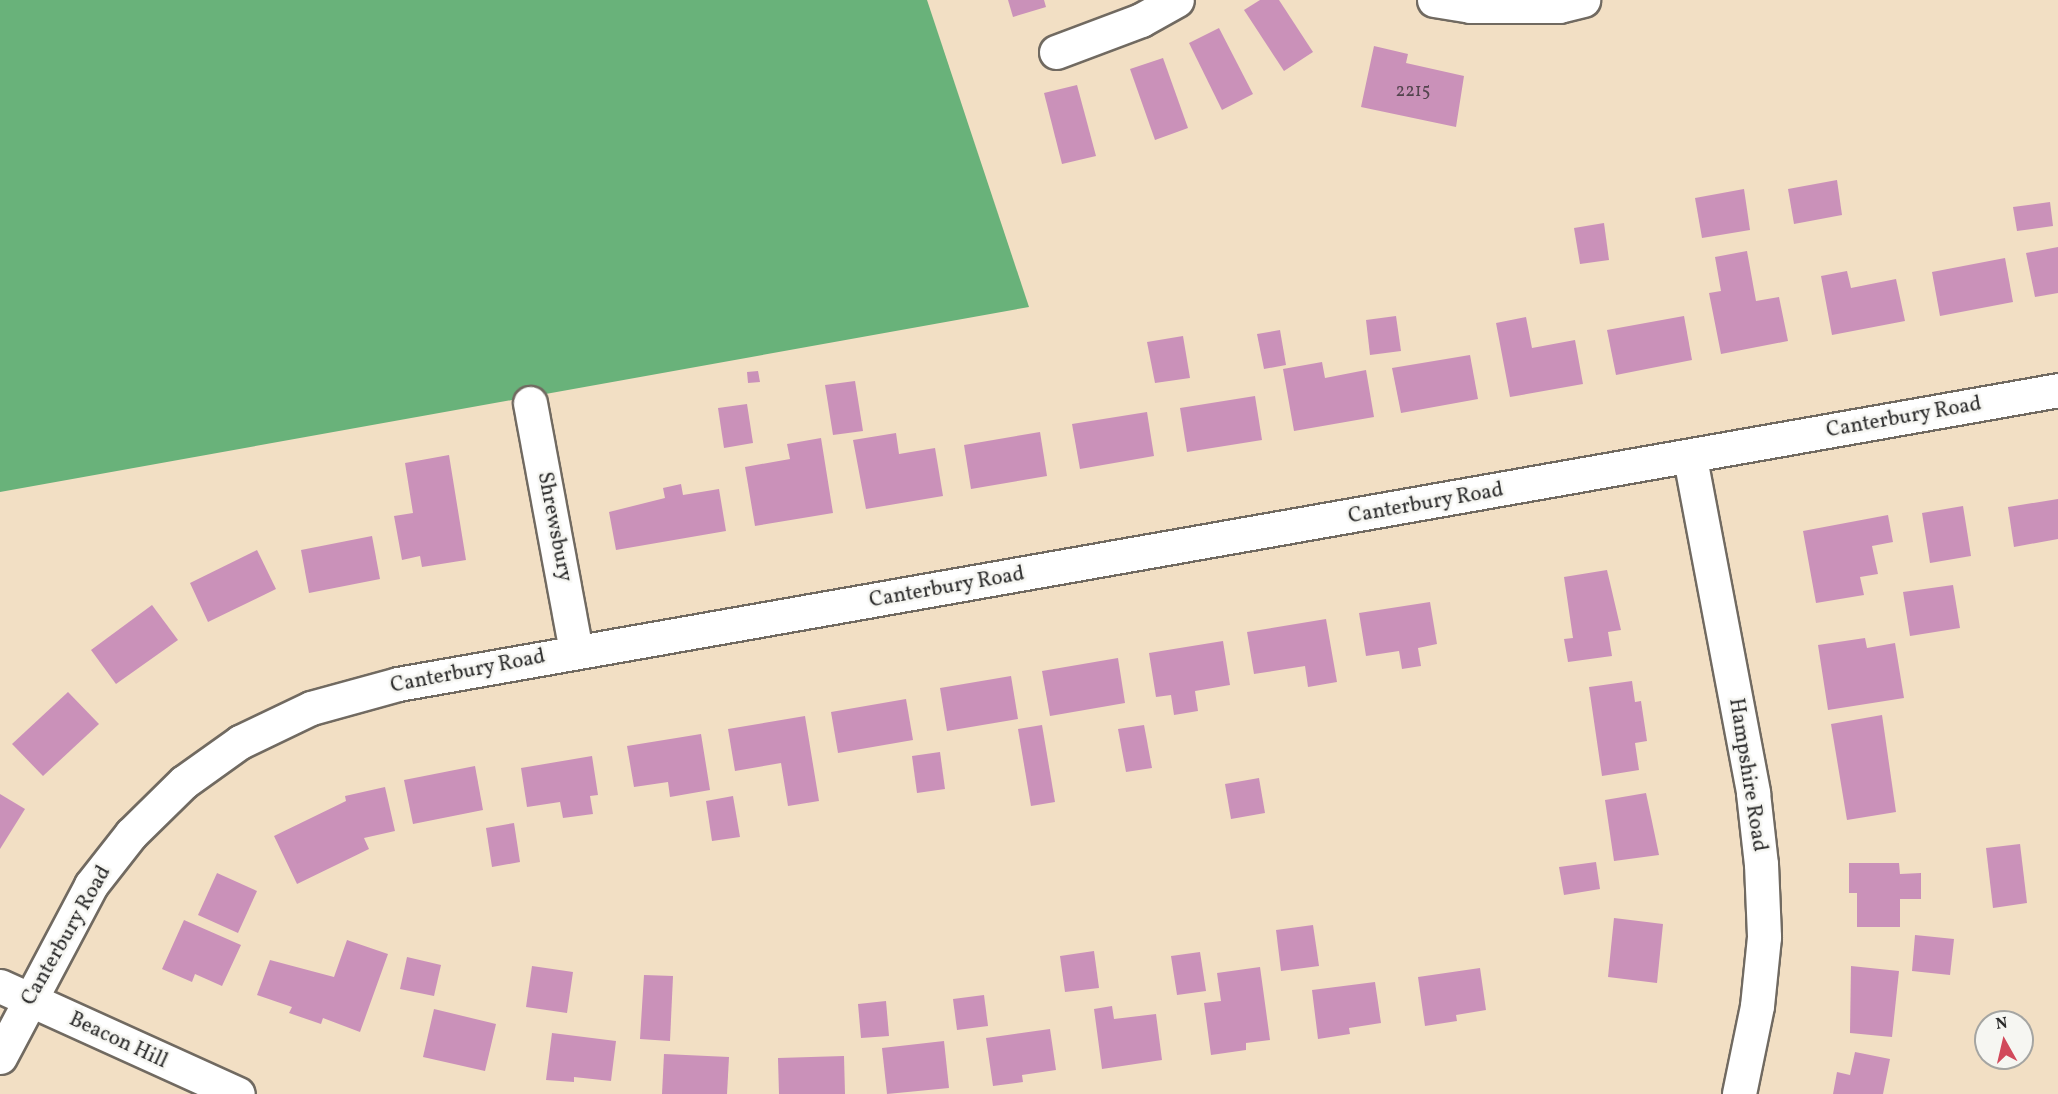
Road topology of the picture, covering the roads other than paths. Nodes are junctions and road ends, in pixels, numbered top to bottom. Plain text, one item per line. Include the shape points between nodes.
1 (1177, 0) edge
2 (1434, 0) edge
3 (1583, 0) edge
4 (1056, 52) dead end
5 (2058, 390) edge
6 (530, 403) dead end
7 (1690, 458) junction
8 (576, 652) junction
9 (0, 986) edge
10 (28, 1001) junction
11 (0, 1057) edge
12 (238, 1094) edge
13 (1739, 1094) edge

1 - 4 street via 1141,20
2 - 3 street via 1481,6 1559,6
5 - 7 street, Canterbury Road
6 - 8 street, Shrewsbury
7 - 8 street, Canterbury Road
7 - 13 street, Hampshire Road via 1753,793 1761,864 1764,937 1757,1006
8 - 10 street, Canterbury Road via 398,684 311,708 240,742 184,782 130,834 91,885
9 - 10 street, Beacon Hill
10 - 11 street, Canterbury Road
10 - 12 street, Beacon Hill

